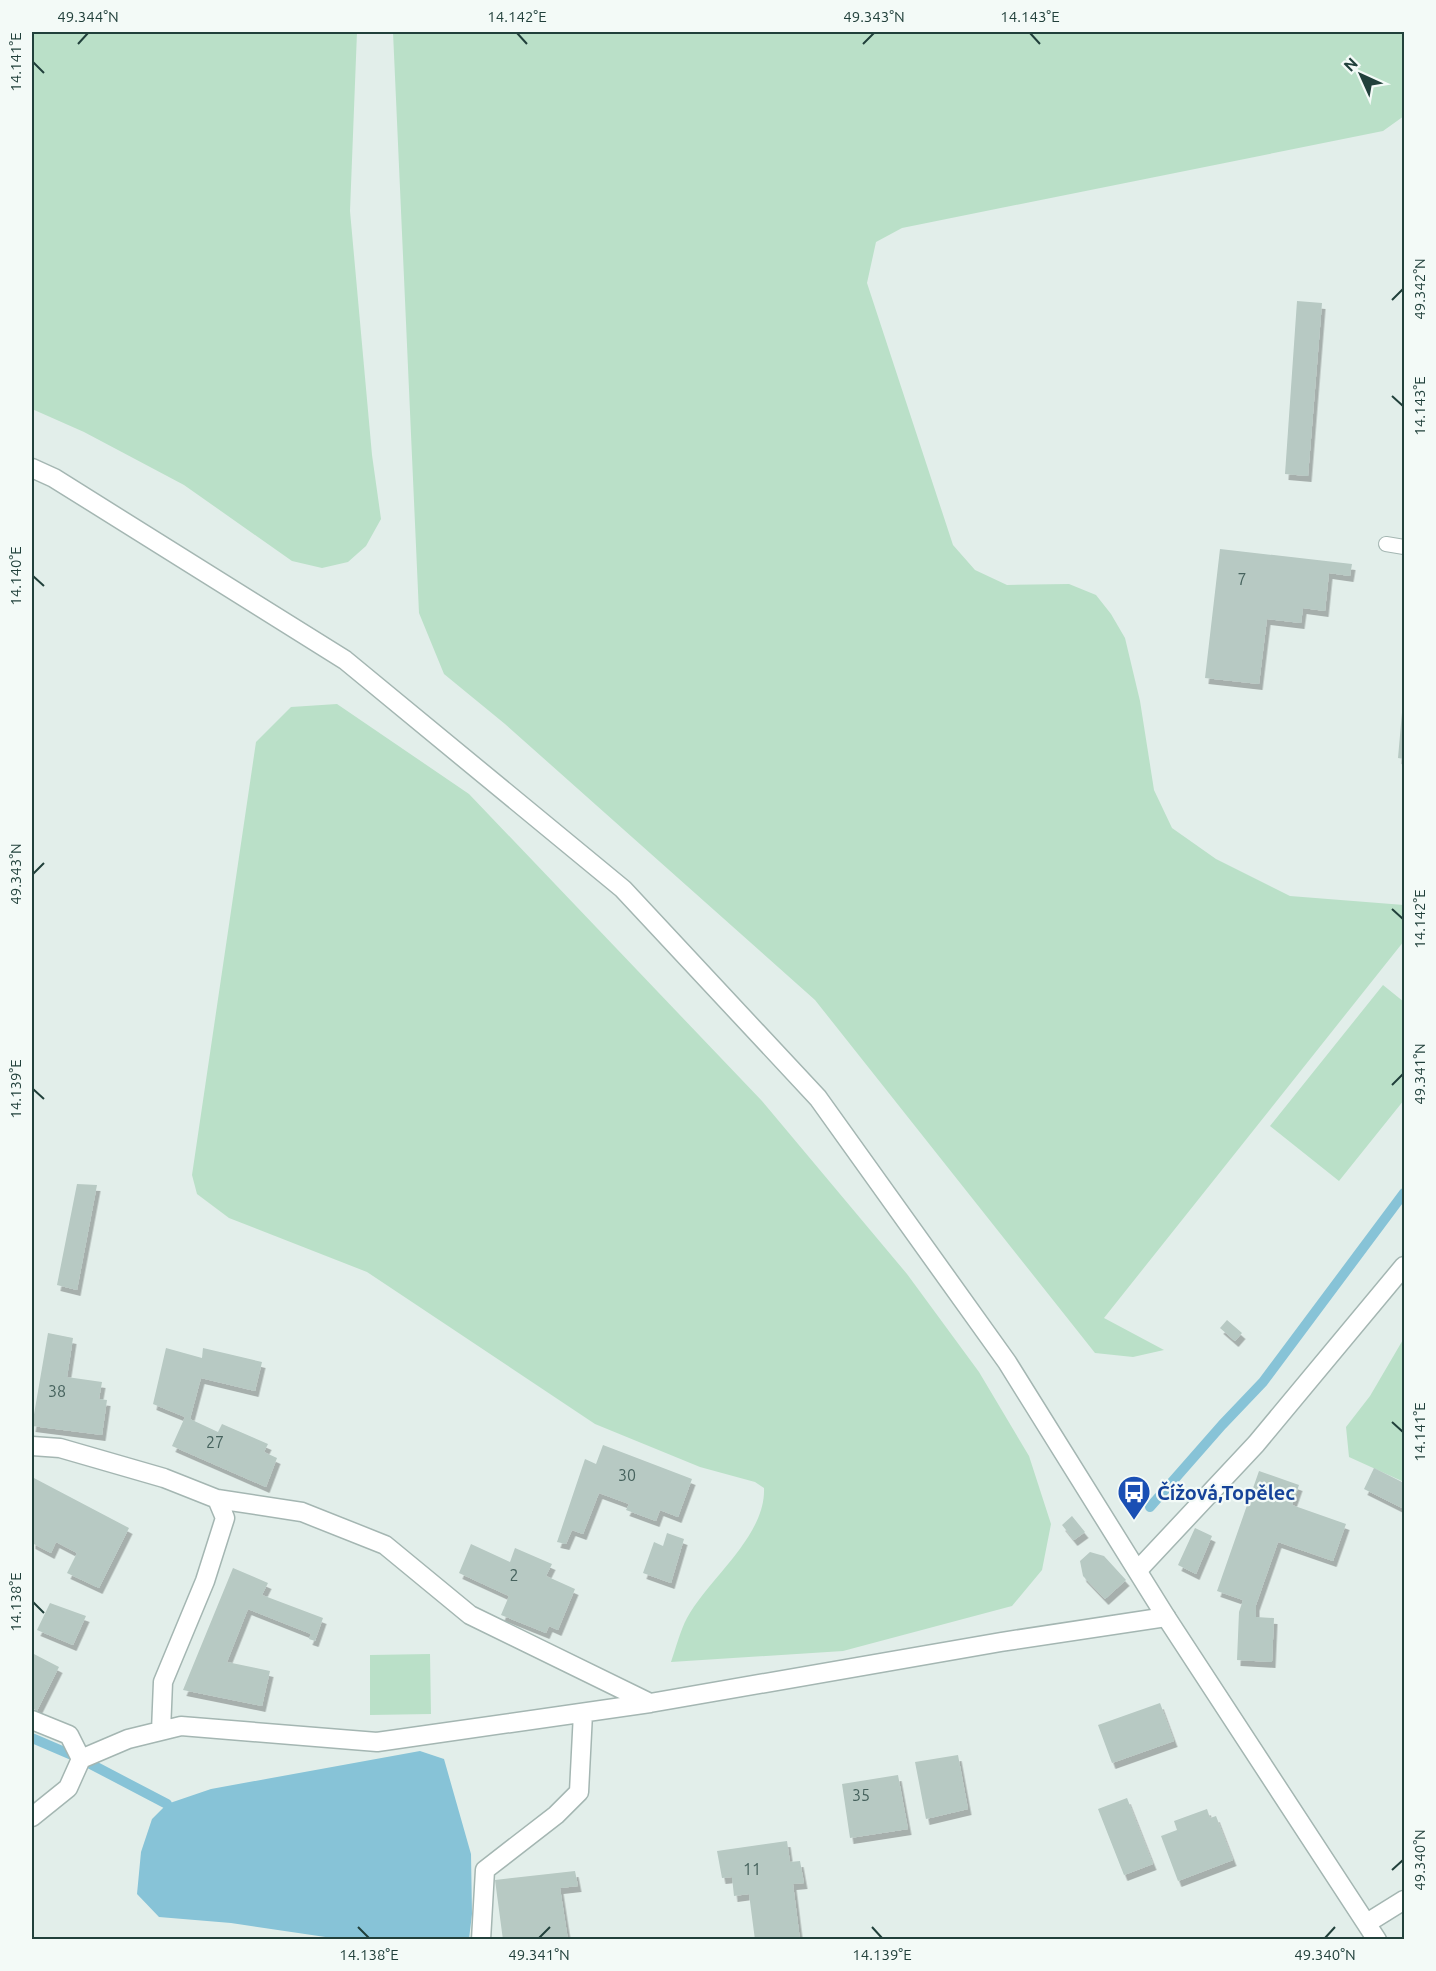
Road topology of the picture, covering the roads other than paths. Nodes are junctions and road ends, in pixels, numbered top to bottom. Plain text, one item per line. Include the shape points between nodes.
1 (32, 468) edge
2 (1386, 544) dead end
3 (1404, 547) edge
4 (1404, 1266) edge
5 (32, 1446) edge
6 (217, 1499) junction
7 (1138, 1570) junction
8 (1166, 1617) junction
9 (650, 1703) junction
10 (583, 1713) junction
11 (32, 1720) edge
12 (161, 1731) junction
13 (81, 1759) junction
14 (32, 1817) edge
15 (1404, 1900) edge
16 (1366, 1923) junction
17 (481, 1940) edge
18 (1377, 1940) edge

1 - 7 street via 345,660 623,889 818,1098 1007,1362
2 - 3 lane
4 - 7 street via 1256,1444
5 - 6 street via 60,1448 154,1475
6 - 9 street via 302,1512 385,1545 470,1615
6 - 12 street via 225,1518 205,1581 163,1682
7 - 8 street
8 - 9 street
8 - 16 street
9 - 10 street
10 - 12 street via 377,1742 181,1726
10 - 17 street via 579,1792 556,1815 485,1870
11 - 13 street via 69,1735
12 - 13 street via 128,1739
13 - 14 street via 68,1788
15 - 16 street
16 - 18 street

